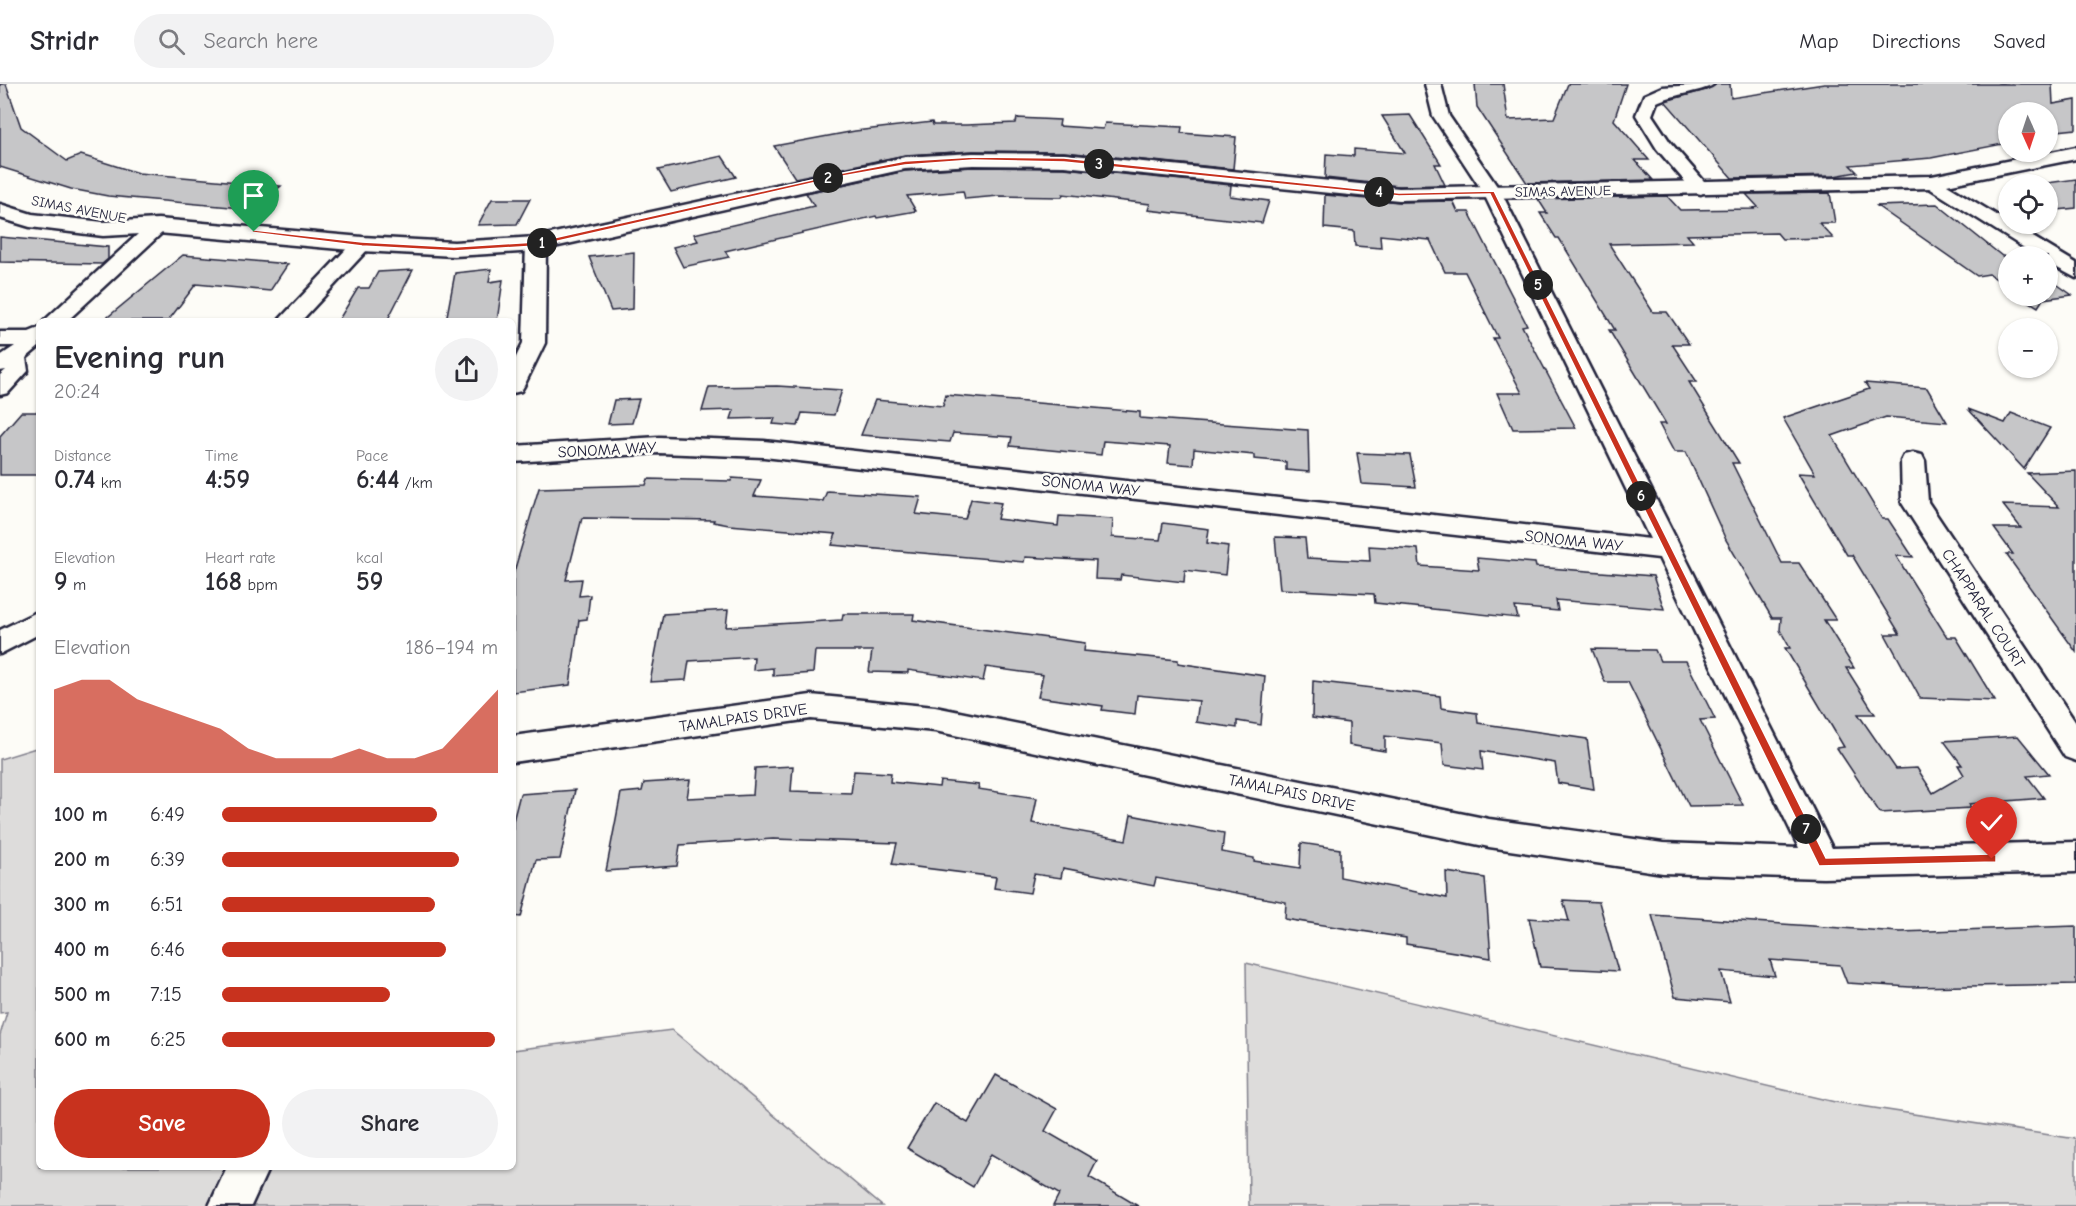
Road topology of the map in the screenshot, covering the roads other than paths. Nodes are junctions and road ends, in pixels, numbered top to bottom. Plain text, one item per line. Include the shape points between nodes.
1 (1433, 84) edge
2 (1706, 84) edge
3 (2076, 153) edge
4 (1932, 182) junction
5 (1701, 188) junction
6 (0, 191) edge
7 (1492, 192) junction
8 (0, 211) edge
9 (158, 226) junction
10 (362, 244) junction
11 (536, 244) junction
12 (2076, 273) edge
13 (58, 318) edge
14 (292, 318) edge
15 (36, 337) edge
16 (36, 338) edge
17 (0, 339) edge
18 (7, 361) edge
19 (516, 380) edge
20 (0, 388) edge
21 (516, 454) edge
22 (1913, 461) dead end
23 (1668, 550) junction
24 (36, 623) edge
25 (0, 643) edge
26 (2076, 748) edge
27 (516, 749) edge
28 (2076, 857) edge
29 (1823, 863) junction
30 (247, 1170) edge
31 (228, 1206) edge

1 - 7 street via 1441,116
2 - 5 street via 1668,90 1650,99 1644,115 1663,145
3 - 4 street, SIMAS AVENUE
4 - 5 street, SIMAS AVENUE
4 - 12 street
5 - 7 street, SIMAS AVENUE
6 - 9 street, SIMAS AVENUE via 57,207
7 - 11 street, SIMAS AVENUE via 1399,195 1064,160 973,159 905,163 843,175
7 - 23 street
8 - 9 street, SIMAS AVENUE via 30,220 103,229
9 - 10 street, SIMAS AVENUE
9 - 13 street
10 - 11 street, SIMAS AVENUE via 454,249
10 - 14 street
11 - 19 street via 534,343
15 - 17 street
16 - 18 street
18 - 20 street via 17,371
21 - 23 street, SONOMA WAY via 659,445 764,449
22 - 26 street, CHAPPARAL COURT via 1915,503
23 - 29 street
24 - 25 street
27 - 29 street, TAMALPAIS DRIVE via 811,707 935,718 1489,833 1663,858
28 - 29 street, TAMALPAIS DRIVE
30 - 31 street

